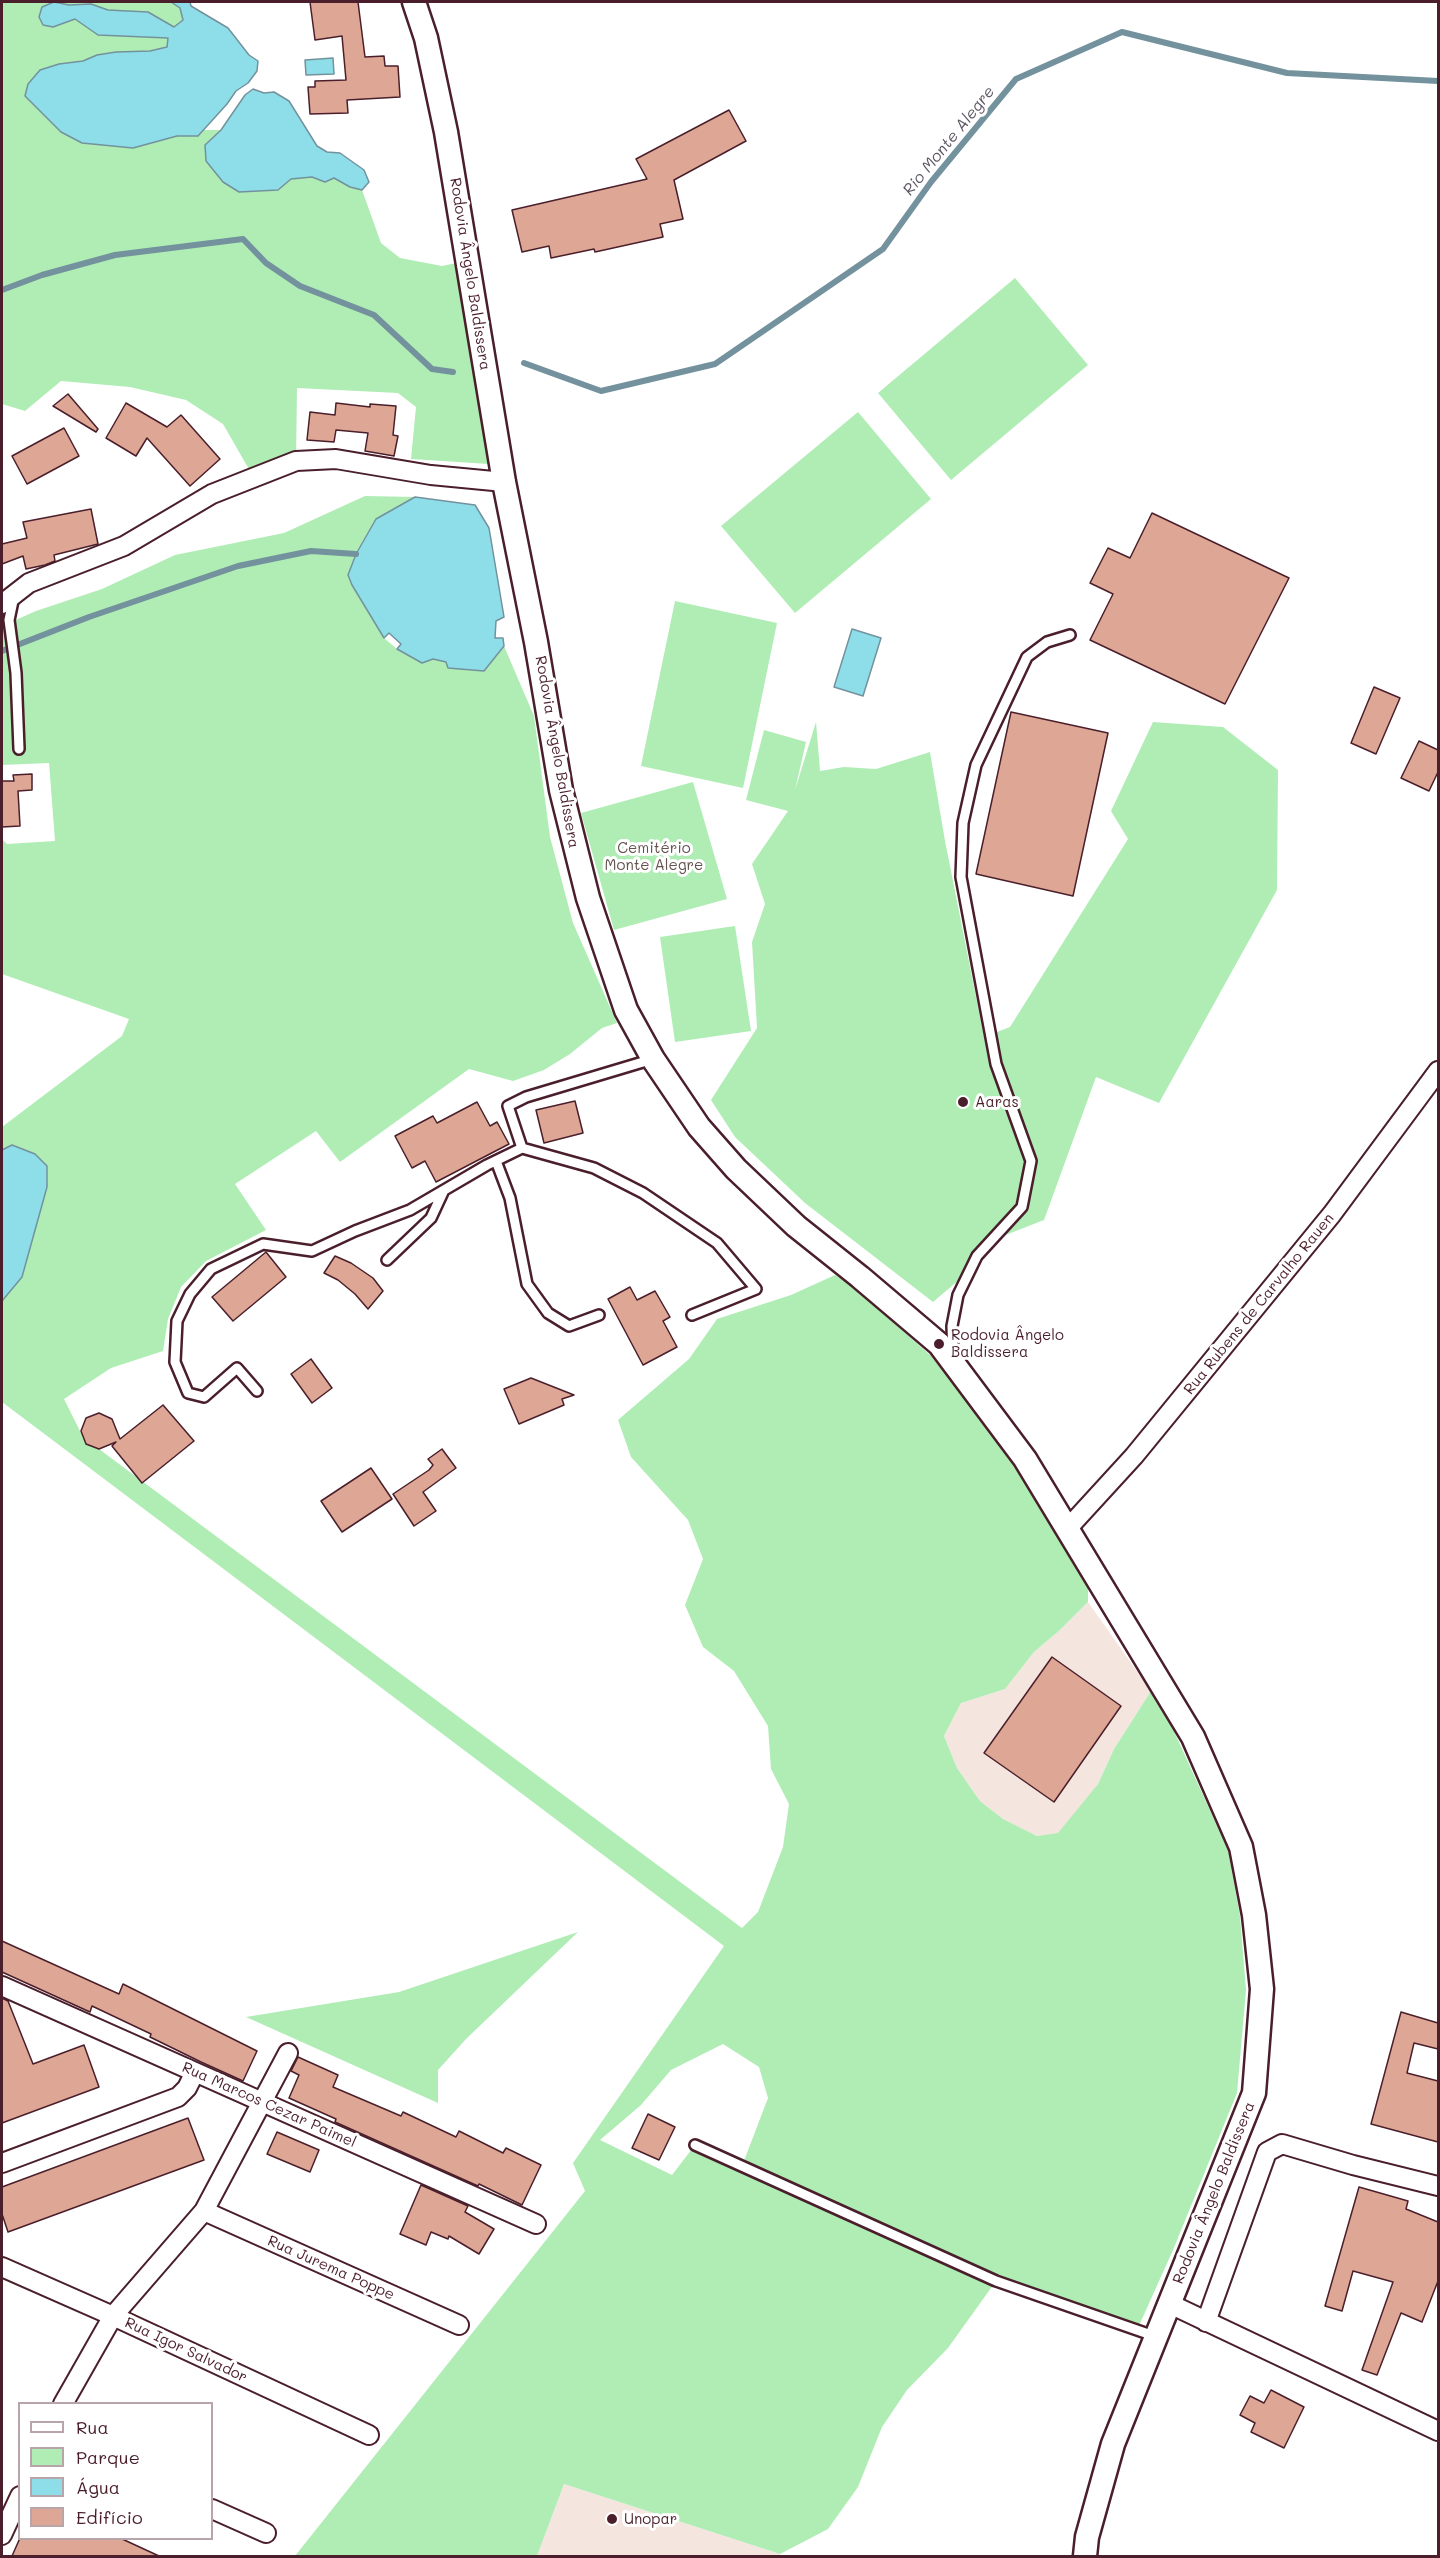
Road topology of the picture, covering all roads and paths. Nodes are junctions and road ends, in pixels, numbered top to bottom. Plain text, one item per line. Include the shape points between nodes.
1 (414, 2) edge
2 (504, 482) junction
3 (8, 599) edge
4 (1070, 634) dead end
5 (19, 749) dead end
6 (652, 1059) junction
7 (1438, 1071) edge
8 (522, 1148) junction
9 (496, 1161) junction
10 (444, 1190) junction
11 (387, 1260) dead end
12 (599, 1315) dead end
13 (692, 1315) dead end
14 (953, 1363) junction
15 (256, 1391) dead end
16 (1069, 1527) junction
17 (2, 1986) edge
18 (288, 2053) dead end
19 (195, 2072) junction
20 (262, 2102) junction
21 (695, 2145) dead end
22 (2, 2163) edge
23 (1438, 2186) edge
24 (204, 2211) junction
25 (536, 2224) dead end
26 (2, 2267) edge
27 (1170, 2304) junction
28 (113, 2316) junction
29 (1206, 2322) junction
30 (459, 2325) dead end
31 (1156, 2337) junction
32 (64, 2402) edge
33 (1438, 2431) edge
34 (369, 2435) dead end
35 (18, 2500) edge
36 (213, 2509) edge
37 (266, 2533) dead end
38 (2, 2535) edge
39 (1085, 2556) edge

1 - 2 street, Rodovia Ângelo Baldissera via 426,38 446,132
2 - 3 street via 336,459 296,461 212,494 124,546 29,583
2 - 6 street, Rodovia Ângelo Baldissera via 574,852 626,1010
3 - 5 lane
4 - 14 lane via 1047,642 1027,657 976,765 963,823 960,877 996,1064 1031,1161 1022,1207 977,1256 958,1295 952,1326
6 - 8 lane via 508,1106
6 - 14 street, Rodovia Ângelo Baldissera via 699,1127 736,1169 796,1226 939,1344
7 - 16 street, Rua Rubens de Carvalho Rauen via 1332,1214 1134,1456
8 - 9 lane
8 - 13 lane via 594,1168 643,1193 717,1243 756,1289
9 - 10 lane
9 - 12 lane via 510,1198 526,1284 548,1313 569,1326
10 - 11 lane via 431,1218
10 - 15 lane via 410,1210 312,1251 263,1244 211,1269 190,1294 177,1321 175,1362 188,1393 204,1397 237,1368
14 - 16 street, Rodovia Ângelo Baldissera via 1025,1459
16 - 27 street, Rodovia Ângelo Baldissera via 1193,1737 1241,1847 1254,1914 1262,1989 1254,2093
17 - 19 street, Rua Marcos Cezar Paimel
18 - 20 street
19 - 20 street, Rua Marcos Cezar Paimel
19 - 22 street via 178,2097
20 - 24 street
20 - 25 street, Rua Marcos Cezar Paimel
21 - 31 lane via 996,2281
23 - 29 street via 1282,2144 1267,2152
24 - 28 street
24 - 30 street, Rua Jurema Poppe
26 - 28 street, Rua Igor Salvador
27 - 29 street
27 - 31 street, Rodovia Ângelo Baldissera
28 - 32 street
28 - 34 street, Rua Igor Salvador
29 - 33 street
31 - 39 street, Rodovia Ângelo Baldissera via 1113,2444
35 - 38 street
36 - 37 street

